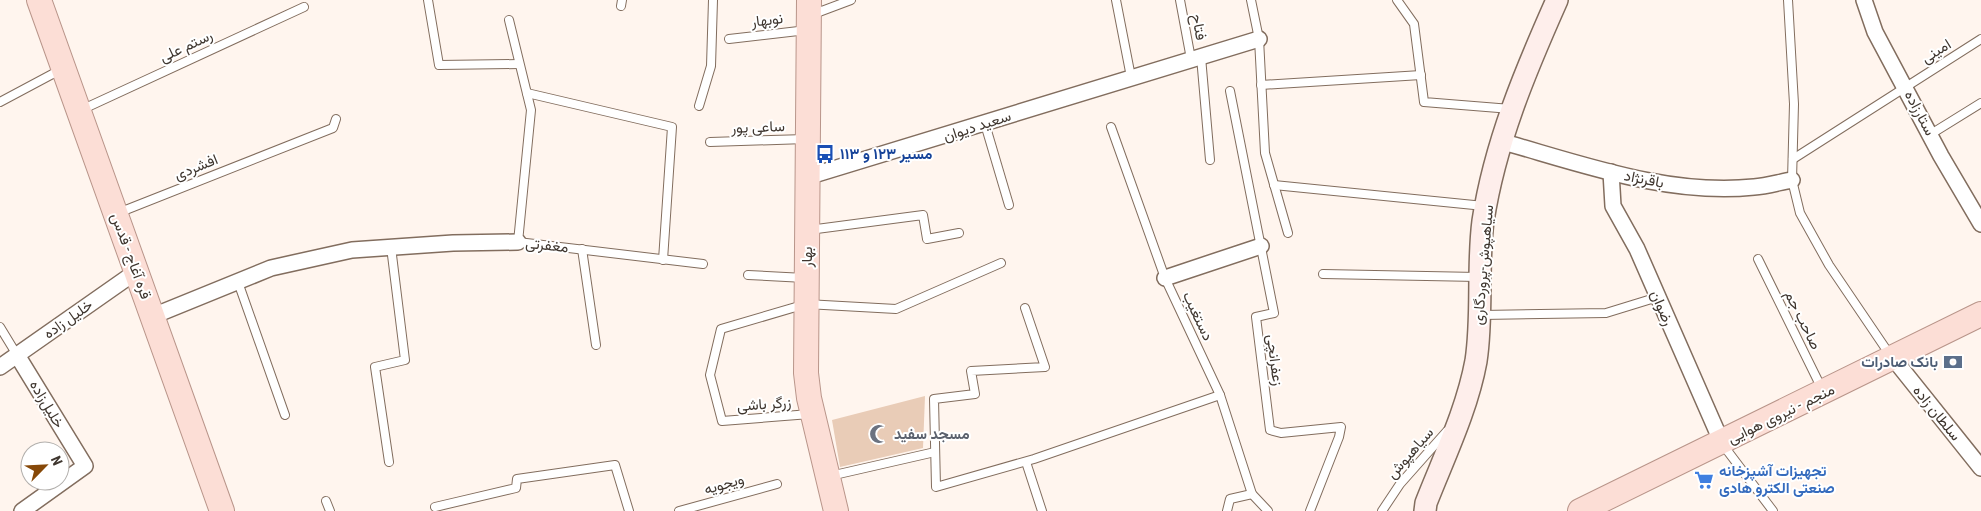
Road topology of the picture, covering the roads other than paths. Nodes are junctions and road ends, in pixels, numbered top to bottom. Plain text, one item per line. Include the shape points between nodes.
1 (40, 0) edge
2 (428, 0) edge
3 (713, 0) edge
4 (851, 0) edge
5 (1116, 0) edge
6 (1180, 0) edge
7 (1250, 0) edge
8 (1397, 0) edge
9 (1557, 0) edge
10 (1788, 0) edge
11 (1864, 0) edge
12 (304, 7) dead end
13 (809, 15) edge
14 (509, 20) dead end
15 (729, 39) dead end
16 (1981, 39) edge
17 (1259, 40) junction
18 (1196, 58) junction
19 (519, 64) junction
20 (64, 68) junction
21 (1421, 76) junction
22 (1131, 77) junction
23 (1261, 85) junction
24 (1905, 86) junction
25 (1230, 91) dead end
26 (526, 93) junction
27 (0, 102) edge
28 (1981, 103) edge
29 (699, 106) dead end
30 (1511, 109) junction
31 (79, 110) junction
32 (336, 120) dead end
33 (984, 124) junction
34 (1112, 127) dead end
35 (1931, 134) junction
36 (808, 139) junction
37 (1500, 141) junction
38 (710, 142) dead end
39 (1793, 159) junction
40 (1210, 160) dead end
41 (1611, 172) junction
42 (807, 177) junction
43 (1792, 180) junction
44 (1274, 185) junction
45 (1009, 206) dead end
46 (1486, 206) junction
47 (116, 214) junction
48 (1981, 224) edge
49 (807, 230) junction
50 (959, 233) dead end
51 (1288, 233) dead end
52 (518, 242) junction
53 (1261, 246) junction
54 (391, 247) junction
55 (582, 249) junction
56 (1758, 259) dead end
57 (663, 260) junction
58 (1001, 263) dead end
59 (703, 264) dead end
60 (136, 271) junction
61 (1323, 274) dead end
62 (748, 275) dead end
63 (806, 278) junction
64 (1165, 278) junction
65 (1480, 278) junction
66 (238, 282) junction
67 (1658, 297) junction
68 (806, 304) junction
69 (1025, 308) dead end
70 (1981, 314) edge
71 (1478, 315) junction
72 (153, 316) junction
73 (0, 327) edge
74 (596, 345) dead end
75 (17, 354) junction
76 (1893, 358) junction
77 (0, 366) edge
78 (1824, 393) junction
79 (1220, 395) junction
80 (812, 414) junction
81 (285, 415) dead end
82 (1461, 416) junction
83 (1722, 443) junction
84 (935, 452) junction
85 (388, 462) dead end
86 (1026, 462) junction
87 (1981, 468) edge
88 (828, 477) junction
89 (777, 484) dead end
90 (1252, 494) junction
91 (326, 501) dead end
92 (435, 507) dead end
93 (1428, 508) edge
94 (22, 511) edge
95 (222, 511) edge
96 (330, 511) edge
97 (629, 511) edge
98 (679, 511) edge
99 (836, 511) edge
100 (1042, 511) edge
101 (1227, 511) edge
102 (1268, 511) edge
103 (1310, 511) edge
104 (1382, 511) edge
105 (1580, 511) edge
106 (1773, 511) edge

1 - 20 main road, قره آغاج - قدس
2 - 19 lane via 439,66
3 - 29 lane via 711,66
4 - 13 lane, نوبهار
5 - 22 lane
6 - 18 lane, فتاح
7 - 17 lane
8 - 21 lane via 1414,24
9 - 30 street, سیاهپوش-پروردگاری
10 - 39 lane via 1794,104
11 - 24 street, ستارزاده via 1875,32
12 - 31 lane, رستم علی
13 - 15 lane, نوبهار
13 - 36 main road, بهار
14 - 19 lane
16 - 24 lane, امینی
17 - 18 street, سعید دیوان
17 - 23 lane
18 - 22 street, سعید دیوان
18 - 40 lane, فتاح
19 - 26 lane
20 - 27 lane
20 - 31 main road, قره آغاج - قدس
21 - 23 lane
21 - 30 lane via 1424,102
22 - 33 street, سعید دیوان
23 - 44 lane via 1264,153
24 - 35 street, ستارزاده
24 - 39 lane, امینی
25 - 53 lane, زعفرانچی
26 - 52 lane via 531,110
26 - 57 lane via 672,127
28 - 35 lane
30 - 37 street, سیاهپوش-پروردگاری
31 - 47 main road, قره آغاج - قدس
32 - 47 lane, افشردی via 333,128
33 - 42 street, سعید دیوان
33 - 45 lane
34 - 64 lane, دستغیب
35 - 48 street, ستارزاده
36 - 38 lane, ساعی پور
36 - 42 main road, بهار
37 - 41 street, باقرنژاد
37 - 46 street, سیاهپوش-پروردگاری
39 - 43 lane
41 - 43 street, باقرنژاد via 1642,180 1707,188 1756,187
41 - 67 street, رضوان via 1613,206
42 - 49 main road, بهار
43 - 76 lane via 1800,213 1828,265
44 - 46 lane
44 - 51 lane
46 - 65 street, سیاهپوش-پروردگاری
47 - 60 main road, قره آغاج - قدس
49 - 50 lane via 923,215 927,239
49 - 63 main road, بهار
52 - 54 street, مغفرتی
52 - 55 lane, مغفرتی
53 - 64 street
53 - 103 lane, زعفرانچی via 1274,313 1256,317 1270,430 1281,433 1341,427
54 - 66 street, مغفرتی via 352,250 271,268
54 - 85 lane via 406,360 375,367
55 - 57 lane, مغفرتی
55 - 74 lane
56 - 78 lane, صاحب جم
57 - 59 lane, مغفرتی
58 - 68 lane via 896,308
60 - 72 main road, قره آغاج - قدس
60 - 75 street, خلیل زاده
61 - 65 lane
62 - 63 lane
63 - 68 main road, بهار
64 - 79 lane, دستغیب
65 - 71 street, سیاهپوش-پروردگاری
66 - 72 street, مغفرتی
66 - 81 lane
67 - 71 lane via 1606,313
67 - 83 street, رضوان
68 - 80 main road, بهار via 806,374
68 - 80 lane, زرگر باشی via 721,329 710,375 722,421
69 - 84 lane via 1045,367 972,371 975,394 934,400
70 - 76 main road, منجم - نیروی هوایی
71 - 82 street, سیاهپوش-پروردگاری via 1476,360
72 - 95 main road, قره آغاج - قدس
73 - 75 lane, خلیل‌زاده
75 - 77 street, خلیل زاده
75 - 94 street, خلیل‌زاده via 85,466
76 - 78 main road, منجم - نیروی هوایی
76 - 87 street, سلطان زاده
78 - 83 main road, منجم - نیروی هوایی
79 - 86 lane
79 - 90 lane, دستغیب
80 - 88 main road, بهار
82 - 93 street, سیاهپوش-پروردگاری
82 - 104 lane, سیاهپوش via 1400,484
83 - 105 main road, منجم - نیروی هوایی
83 - 106 lane
84 - 86 lane via 936,487
84 - 88 lane
86 - 100 lane
88 - 99 main road, بهار
89 - 98 lane, ویجویه
90 - 101 lane via 1230,499
90 - 102 lane, دستغیب
91 - 96 lane
92 - 97 lane via 516,488 517,479 615,465

